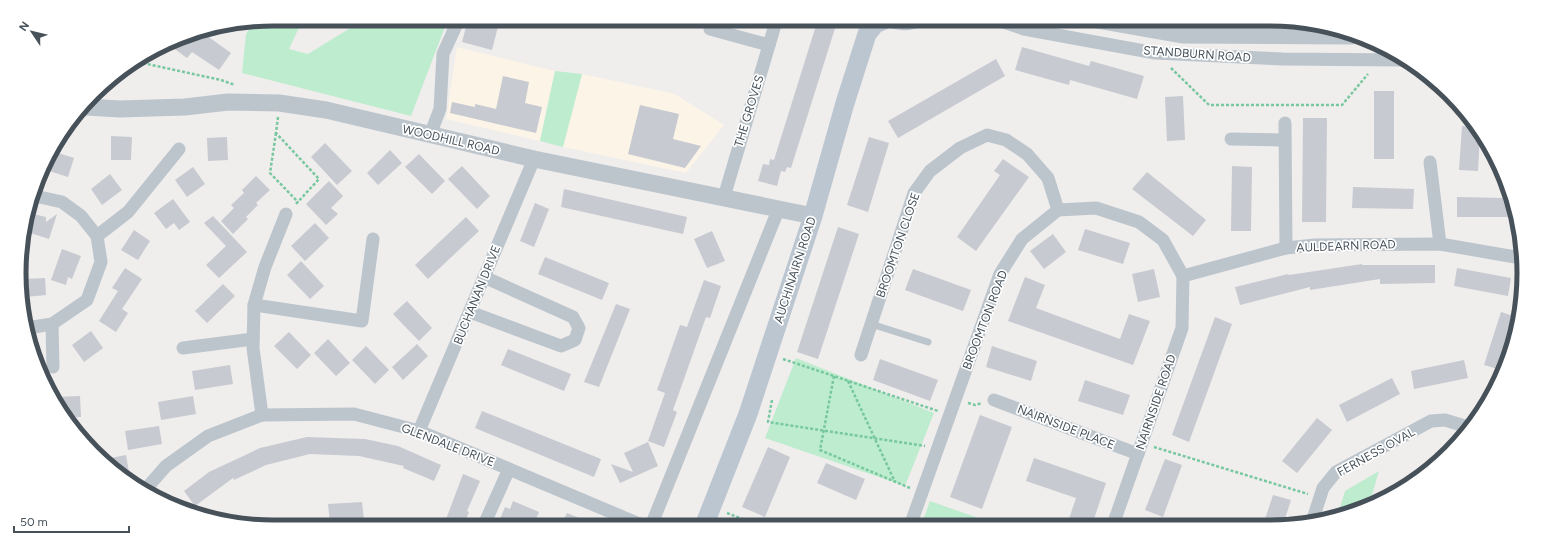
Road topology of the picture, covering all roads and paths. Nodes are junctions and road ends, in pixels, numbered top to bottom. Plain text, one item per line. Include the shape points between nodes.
1 (456, 26) edge
2 (775, 26) edge
3 (873, 26) edge
4 (1016, 26) edge
5 (1128, 26) edge
6 (710, 29) dead end
7 (1340, 36) edge
8 (769, 45) junction
9 (1155, 53) junction
10 (1380, 60) junction
11 (1395, 60) edge
12 (143, 63) edge
13 (236, 86) dead end
14 (279, 102) junction
15 (90, 107) edge
16 (1285, 123) dead end
17 (276, 133) junction
18 (430, 135) junction
19 (1231, 139) dead end
20 (1284, 140) junction
21 (179, 149) dead end
22 (534, 159) junction
23 (1430, 162) dead end
24 (38, 197) edge
25 (724, 197) junction
26 (298, 202) junction
27 (779, 208) junction
28 (1058, 210) junction
29 (286, 214) joint
30 (813, 216) junction
31 (97, 236) junction
32 (373, 239) dead end
33 (1440, 244) junction
34 (1286, 248) junction
35 (1516, 257) edge
36 (484, 276) junction
37 (1183, 276) junction
38 (254, 304) junction
39 (470, 312) junction
40 (52, 324) junction
41 (871, 324) junction
42 (32, 327) edge
43 (253, 339) junction
44 (928, 342) dead end
45 (183, 348) dead end
46 (767, 354) junction
47 (861, 355) dead end
48 (53, 367) dead end
49 (834, 376) junction
50 (848, 380) junction
51 (755, 391) junction
52 (955, 399) junction
53 (994, 400) joint
54 (262, 415) junction
55 (950, 415) junction
56 (1464, 426) edge
57 (824, 430) junction
58 (419, 431) junction
59 (875, 438) junction
60 (938, 448) junction
61 (1140, 449) junction
62 (509, 469) junction
63 (896, 482) junction
64 (148, 486) edge
65 (922, 493) junction
66 (1320, 498) junction
67 (711, 508) junction
68 (1314, 516) edge
69 (486, 520) edge
70 (630, 520) edge
71 (654, 520) edge
72 (706, 520) edge
73 (744, 520) edge
74 (912, 520) edge
75 (1115, 520) edge

1 - 18 street via 443,54 440,109
2 - 8 street, THE GROVES
3 - 30 main road, AUCHINAIRN ROAD via 867,34 845,103
4 - 9 street, STANDBURN ROAD
5 - 7 street, STANDBURN ROAD via 1182,36
6 - 8 street
8 - 25 street, THE GROVES
9 - 10 street, STANDBURN ROAD via 1283,59
9 - 10 path via 1209,105 1342,105
10 - 11 street, STANDBURN ROAD
12 - 13 path via 221,80
14 - 15 street, WOODHILL ROAD via 228,102 184,107 120,109
14 - 17 path
14 - 18 street, WOODHILL ROAD via 326,110
16 - 20 street
17 - 26 path via 270,173
17 - 26 path via 319,179
18 - 22 street, WOODHILL ROAD
19 - 20 street
20 - 34 street
21 - 31 street via 128,212
22 - 25 street, WOODHILL ROAD
22 - 36 street, BUCHANAN DRIVE
23 - 33 street
24 - 31 street via 62,202 81,216
25 - 27 street, WOODHILL ROAD
26 - 29 path
27 - 30 street, WOODHILL ROAD
27 - 71 street
28 - 37 street via 1096,208 1139,222 1163,240
28 - 41 street, BROOMTON CLOSE via 1048,178 1027,154 1006,140 987,135 960,148 930,171 914,192
28 - 52 street, BROOMTON ROAD via 1022,239 1000,274
29 - 38 street
30 - 46 main road, AUCHINAIRN ROAD
31 - 40 street via 100,262 87,300
32 - 38 street via 362,321
33 - 34 street, AULDEARN ROAD via 1315,245
33 - 35 street, AULDEARN ROAD
34 - 37 street, AULDEARN ROAD
36 - 39 street, BUCHANAN DRIVE
36 - 39 street via 573,316 579,328 575,340 562,346
37 - 61 street, NAIRNSIDE ROAD via 1182,328
38 - 43 street
39 - 58 street, BUCHANAN DRIVE
40 - 42 street
40 - 48 street
41 - 44 lane
41 - 47 street, BROOMTON CLOSE
43 - 45 street
43 - 54 street
46 - 49 path
46 - 51 main road, AUCHINAIRN ROAD
49 - 50 path
49 - 57 path
50 - 55 path
50 - 59 path
51 - 57 path via 773,397 768,422
51 - 67 main road, AUCHINAIRN ROAD
52 - 53 path via 975,405
52 - 55 street, BROOMTON ROAD
53 - 61 street, NAIRNSIDE PLACE
54 - 58 street, GLENDALE DRIVE via 354,414
54 - 64 street, GLENDALE DRIVE via 208,436 166,466
55 - 60 street, BROOMTON ROAD
56 - 66 street, FERNESS OVAL via 1445,420 1431,421 1336,472 1323,488
57 - 59 path
57 - 63 path via 820,450
58 - 62 street, GLENDALE DRIVE
59 - 60 path
59 - 63 path
60 - 65 street, BROOMTON ROAD
61 - 66 path
61 - 75 street, NAIRNSIDE ROAD
62 - 69 street
62 - 70 street, GLENDALE DRIVE
63 - 65 path
65 - 74 street, BROOMTON ROAD
66 - 68 street, FERNESS OVAL
67 - 72 main road, AUCHINAIRN ROAD
67 - 73 path

